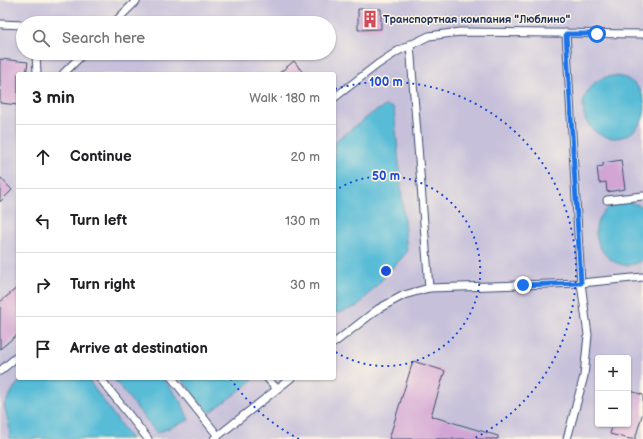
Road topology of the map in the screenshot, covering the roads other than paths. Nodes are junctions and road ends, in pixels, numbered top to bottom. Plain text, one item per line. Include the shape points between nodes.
1 (137, 0) edge
2 (121, 16) edge
3 (0, 24) edge
4 (16, 25) edge
5 (566, 34) junction
6 (643, 34) edge
7 (410, 44) junction
8 (36, 60) edge
9 (77, 60) edge
10 (37, 72) edge
11 (65, 72) edge
12 (336, 96) edge
13 (643, 196) edge
14 (607, 200) dead end
15 (643, 277) edge
16 (581, 283) junction
17 (429, 288) junction
18 (336, 339) edge
19 (16, 358) edge
20 (0, 371) edge
21 (102, 380) edge
22 (173, 380) edge
23 (269, 380) edge
24 (288, 380) edge
25 (277, 389) junction
26 (216, 437) edge
27 (148, 439) edge
28 (567, 439) edge

1 - 2 lane
3 - 4 lane
5 - 6 lane
5 - 7 lane via 460,32 429,36
5 - 16 lane
7 - 12 lane via 378,64
7 - 17 lane
8 - 10 lane
9 - 11 lane
13 - 14 lane
15 - 16 lane
16 - 17 lane
16 - 28 lane via 588,335 584,376
17 - 18 lane via 404,295 378,309
19 - 20 lane
21 - 27 lane
22 - 26 lane
23 - 25 lane
24 - 25 lane
25 - 26 lane

